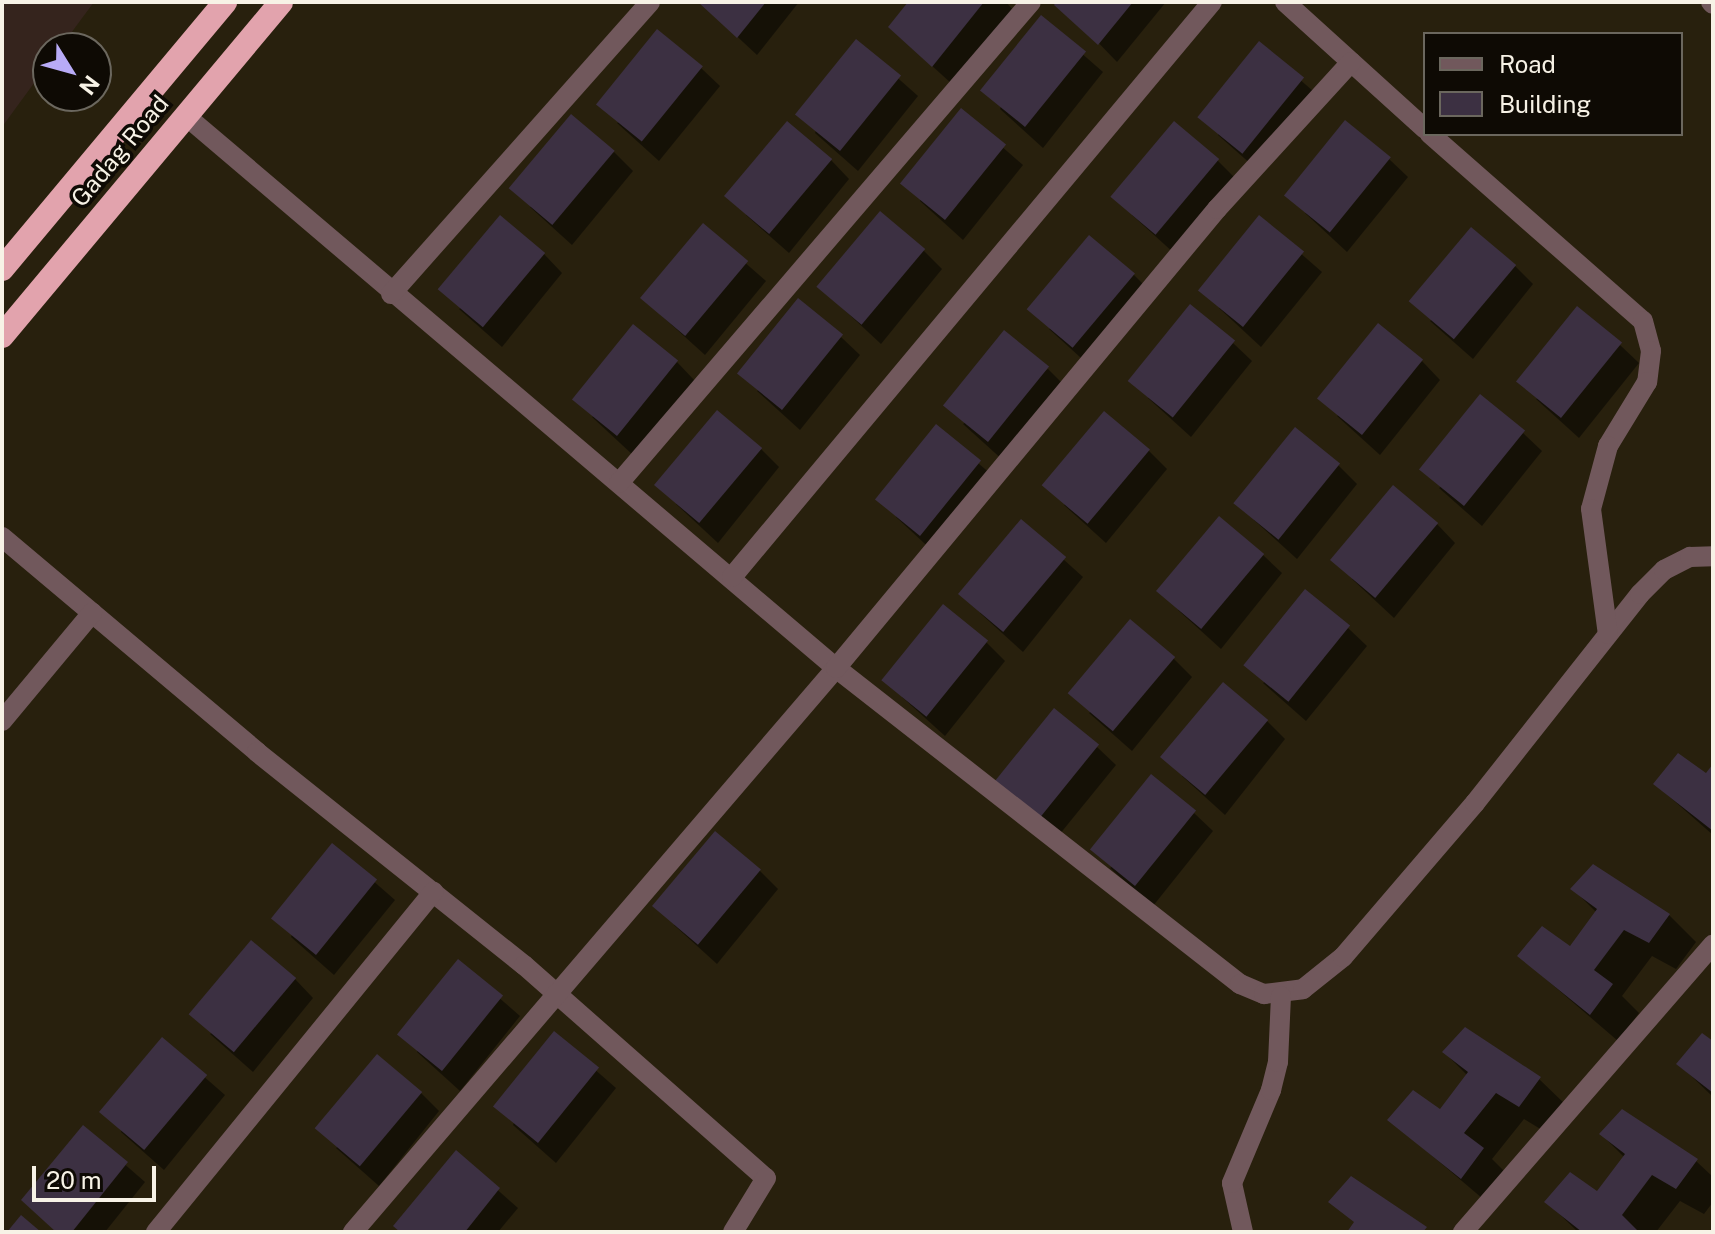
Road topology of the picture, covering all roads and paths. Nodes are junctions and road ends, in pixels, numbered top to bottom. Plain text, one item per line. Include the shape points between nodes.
1 (225, 2) edge
2 (281, 2) edge
3 (650, 2) edge
4 (1031, 2) edge
5 (1212, 2) edge
6 (1285, 2) edge
7 (1351, 62) junction
8 (186, 116) junction
9 (1423, 127) edge
10 (1432, 136) edge
11 (2, 269) edge
12 (391, 294) junction
13 (2, 336) edge
14 (619, 483) junction
15 (2, 537) edge
16 (1713, 556) edge
17 (732, 577) junction
18 (92, 613) junction
19 (1608, 634) junction
20 (836, 668) junction
21 (2, 721) edge
22 (433, 892) junction
23 (1713, 944) edge
24 (556, 993) junction
25 (1281, 996) junction
26 (156, 1232) edge
27 (353, 1232) edge
28 (733, 1232) edge
29 (1243, 1232) edge
30 (1463, 1232) edge

1 - 11 highway, Gadag Road
2 - 8 highway, Gadag Road
3 - 12 street
4 - 14 street
5 - 17 street
6 - 7 street
7 - 9 street
7 - 20 street via 1198,231
8 - 12 street
8 - 13 highway, Gadag Road
10 - 19 street via 1643,321 1651,351 1647,382 1608,446 1591,509
12 - 14 street
14 - 17 street
15 - 18 street
16 - 19 street via 1690,557 1664,570
17 - 20 street
18 - 21 street
18 - 22 street
19 - 25 street via 1475,803 1343,957 1303,989
20 - 24 street
20 - 25 street via 1240,984
22 - 24 street
22 - 26 street
23 - 30 street
24 - 27 street
24 - 28 street via 766,1178
25 - 29 street via 1271,1090 1232,1183

